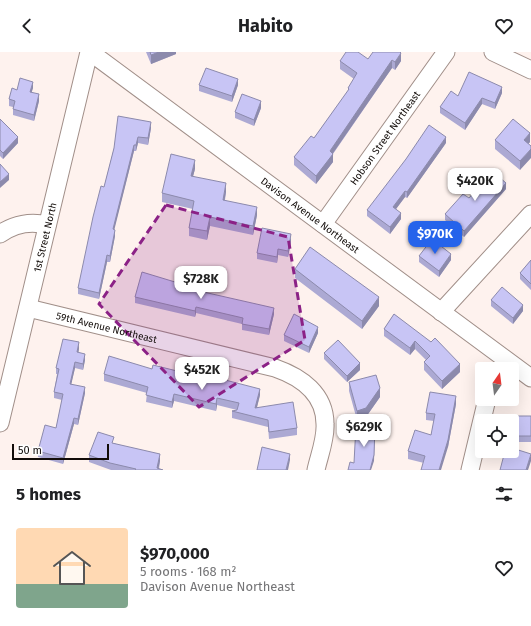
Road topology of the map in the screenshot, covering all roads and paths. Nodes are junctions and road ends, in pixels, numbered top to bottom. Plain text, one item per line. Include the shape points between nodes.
1 (89, 52) edge
2 (446, 52) edge
3 (494, 52) edge
4 (531, 70) edge
5 (531, 214) edge
6 (323, 224) junction
7 (47, 225) junction
8 (0, 234) edge
9 (28, 308) junction
10 (441, 312) junction
11 (497, 362) edge
12 (519, 372) edge
13 (531, 378) edge
14 (485, 406) edge
15 (0, 423) edge
16 (316, 470) edge
17 (470, 470) edge

1 - 6 street, Davison Avenue Northeast
1 - 7 street, 1st Street North
2 - 6 street, Hobson Street Northeast
3 - 4 street
5 - 10 street
6 - 10 street, Davison Avenue Northeast
7 - 8 street via 36,222 22,224
7 - 9 street, 1st Street North
9 - 15 street, 1st Street North
9 - 16 street, 59th Avenue Northeast via 292,374 318,396 324,411 326,425
10 - 11 street, Davison Avenue Northeast
12 - 13 street, Davison Avenue Northeast
14 - 17 street

